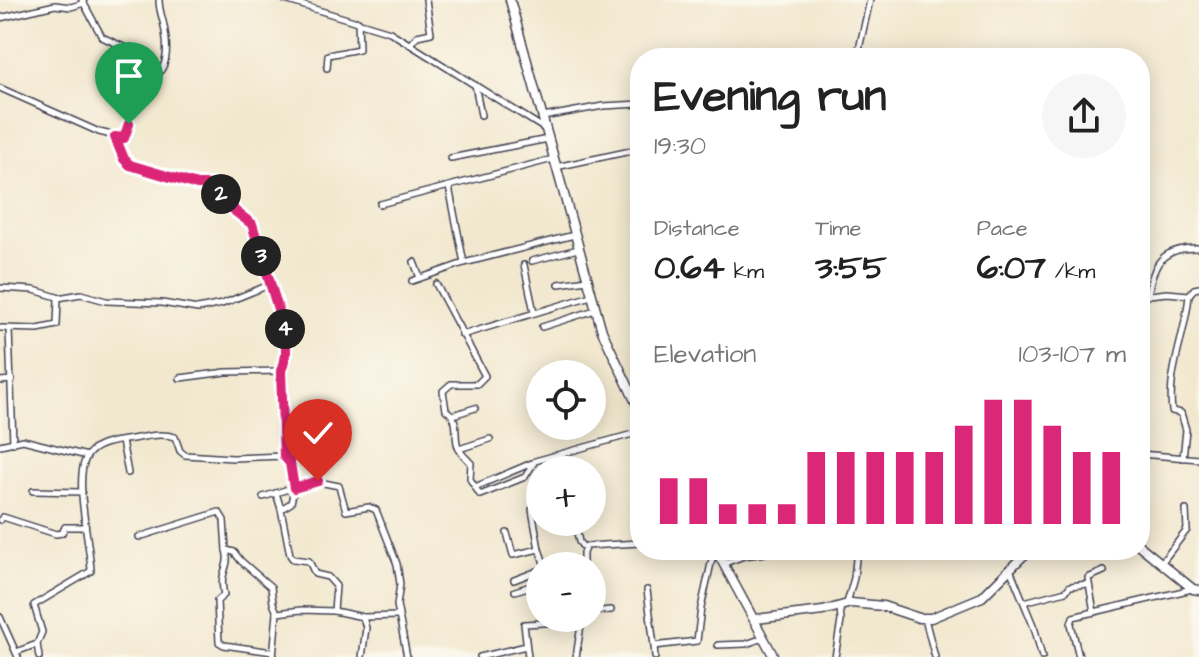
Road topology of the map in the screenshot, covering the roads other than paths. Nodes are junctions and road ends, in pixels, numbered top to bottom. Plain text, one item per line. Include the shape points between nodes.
1 (159, 0) edge
2 (285, 0) edge
3 (426, 0) edge
4 (510, 0) edge
5 (870, 0) edge
6 (83, 2) edge
7 (0, 18) edge
8 (358, 21) junction
9 (411, 43) junction
10 (859, 48) edge
11 (327, 68) dead end
12 (475, 84) junction
13 (0, 88) edge
14 (133, 97) junction
15 (630, 105) edge
16 (481, 115) dead end
17 (543, 117) junction
18 (547, 134) junction
19 (115, 137) junction
20 (630, 151) edge
21 (451, 158) dead end
22 (559, 164) junction
23 (449, 187) junction
24 (380, 204) dead end
25 (574, 235) junction
26 (1199, 248) edge
27 (578, 249) junction
28 (532, 261) dead end
29 (414, 262) dead end
30 (464, 263) junction
31 (524, 265) dead end
32 (420, 278) junction
33 (587, 280) junction
34 (412, 281) dead end
35 (1150, 282) edge
36 (436, 284) dead end
37 (559, 284) dead end
38 (269, 285) junction
39 (0, 288) edge
40 (1199, 288) edge
41 (1189, 295) junction
42 (591, 296) junction
43 (1150, 296) edge
44 (58, 298) junction
45 (595, 310) junction
46 (534, 312) junction
47 (542, 327) dead end
48 (0, 328) edge
49 (9, 329) junction
50 (462, 335) junction
51 (281, 371) junction
52 (180, 378) dead end
53 (12, 380) junction
54 (0, 381) edge
55 (630, 392) edge
56 (475, 408) dead end
57 (453, 415) junction
58 (630, 435) edge
59 (490, 439) dead end
60 (122, 441) junction
61 (13, 443) junction
62 (0, 445) edge
63 (459, 449) junction
64 (1150, 455) edge
65 (87, 456) junction
66 (284, 456) junction
67 (556, 456) edge
68 (1183, 458) junction
69 (1199, 459) edge
70 (526, 466) edge
71 (128, 473) dead end
72 (526, 475) edge
73 (475, 487) junction
74 (294, 488) junction
75 (33, 491) dead end
76 (82, 492) junction
77 (276, 493) junction
78 (263, 497) dead end
79 (281, 509) junction
80 (1186, 510) dead end
81 (0, 520) edge
82 (85, 527) junction
83 (507, 533) dead end
84 (537, 536) edge
85 (578, 536) edge
86 (139, 537) dead end
87 (630, 543) edge
88 (584, 548) junction
89 (539, 549) junction
90 (226, 550) junction
91 (540, 552) edge
92 (584, 552) edge
93 (1150, 553) edge
94 (713, 560) edge
95 (723, 560) edge
96 (732, 560) edge
97 (856, 560) edge
98 (1019, 560) edge
99 (1162, 562) junction
100 (725, 563) junction
101 (1010, 569) junction
102 (1104, 571) dead end
103 (526, 575) edge
104 (514, 580) dead end
105 (1088, 584) junction
106 (526, 587) edge
107 (647, 590) dead end
108 (1196, 590) edge
109 (515, 591) dead end
110 (1024, 602) junction
111 (844, 605) junction
112 (611, 610) dead end
113 (334, 611) junction
114 (606, 611) edge
115 (1094, 612) junction
116 (277, 613) junction
117 (398, 616) junction
118 (0, 617) edge
119 (363, 617) junction
120 (756, 619) junction
121 (925, 619) junction
122 (526, 624) edge
123 (580, 632) edge
124 (764, 637) junction
125 (37, 644) junction
126 (718, 645) dead end
127 (526, 646) junction
128 (654, 646) junction
129 (273, 654) edge
130 (17, 655) edge
131 (481, 656) edge
132 (39, 657) edge
133 (362, 657) edge
134 (407, 657) edge
135 (528, 657) edge
136 (576, 657) edge
137 (655, 657) edge
138 (774, 657) edge
139 (835, 657) edge
140 (935, 657) edge
141 (1042, 657) edge
142 (1079, 657) edge

1 - 14 street via 165,65
2 - 8 street
3 - 9 street via 431,33
4 - 17 street
5 - 10 street
6 - 7 street
6 - 14 street via 102,37 139,54 129,76
8 - 9 street
8 - 11 street via 359,49 328,55
9 - 12 street
12 - 16 street
12 - 18 street
13 - 19 street
14 - 19 street via 125,137
15 - 17 street
17 - 18 street
18 - 21 street
18 - 22 street
19 - 38 street via 130,165 214,185 252,224
20 - 22 street
22 - 23 street
22 - 25 street
23 - 24 street
23 - 30 street
25 - 27 street
25 - 30 street
26 - 35 street via 1157,262
27 - 28 street
27 - 33 street
29 - 32 street
30 - 32 street
31 - 46 street
32 - 34 street
33 - 37 street
33 - 42 street
36 - 50 street
38 - 44 street via 198,309 81,294
38 - 51 street via 288,345
39 - 44 street
40 - 41 street
41 - 43 street
41 - 68 street via 1171,394 1172,411 1181,413 1185,425
42 - 45 street
42 - 46 street
44 - 49 street via 57,325
45 - 47 street
45 - 55 street
46 - 50 street
48 - 49 street
49 - 53 street
50 - 57 street via 485,379 445,387 446,410
51 - 52 street
51 - 66 street
53 - 54 street
53 - 61 street
56 - 57 street
57 - 63 street
58 - 67 street
59 - 63 street
60 - 65 street via 106,443
60 - 66 street via 168,435 175,437 185,455
60 - 71 street
61 - 62 street
61 - 65 street via 23,440
63 - 73 street via 471,463
64 - 68 street
65 - 76 street
66 - 74 street
68 - 69 street
70 - 73 street
72 - 73 street via 483,496
74 - 77 street
74 - 79 street via 291,503
74 - 117 street via 318,481 338,484 346,511 376,510 397,564
75 - 76 street
76 - 82 street
77 - 78 street
77 - 79 street
79 - 113 street via 290,555 309,561 316,575 328,577 336,586
80 - 99 street via 1187,530
81 - 82 street via 56,534 65,527
82 - 125 street via 91,571 34,605 42,632
83 - 89 street via 513,555
84 - 89 street
85 - 88 street
86 - 90 street via 219,512
87 - 88 street
88 - 92 street
89 - 91 street
90 - 116 street via 271,587
90 - 129 street via 228,563 220,581 224,595 217,601 219,642
93 - 99 street
94 - 128 street via 697,641
95 - 100 street
96 - 100 street
97 - 111 street
98 - 101 street
99 - 108 street
100 - 120 street
101 - 110 street
101 - 121 street via 982,597
102 - 105 street via 1089,576
103 - 104 street
105 - 110 street
105 - 115 street
106 - 109 street
107 - 128 street
108 - 115 street
110 - 141 street
111 - 120 street
111 - 121 street via 883,606
111 - 139 street
112 - 114 street
113 - 116 street
113 - 119 street
115 - 142 street via 1071,620
116 - 129 street
117 - 119 street
117 - 134 street
118 - 130 street
119 - 133 street
120 - 124 street
121 - 140 street
122 - 127 street
123 - 136 street
124 - 126 street
124 - 138 street
125 - 130 street
125 - 132 street
127 - 131 street
127 - 135 street
128 - 137 street

